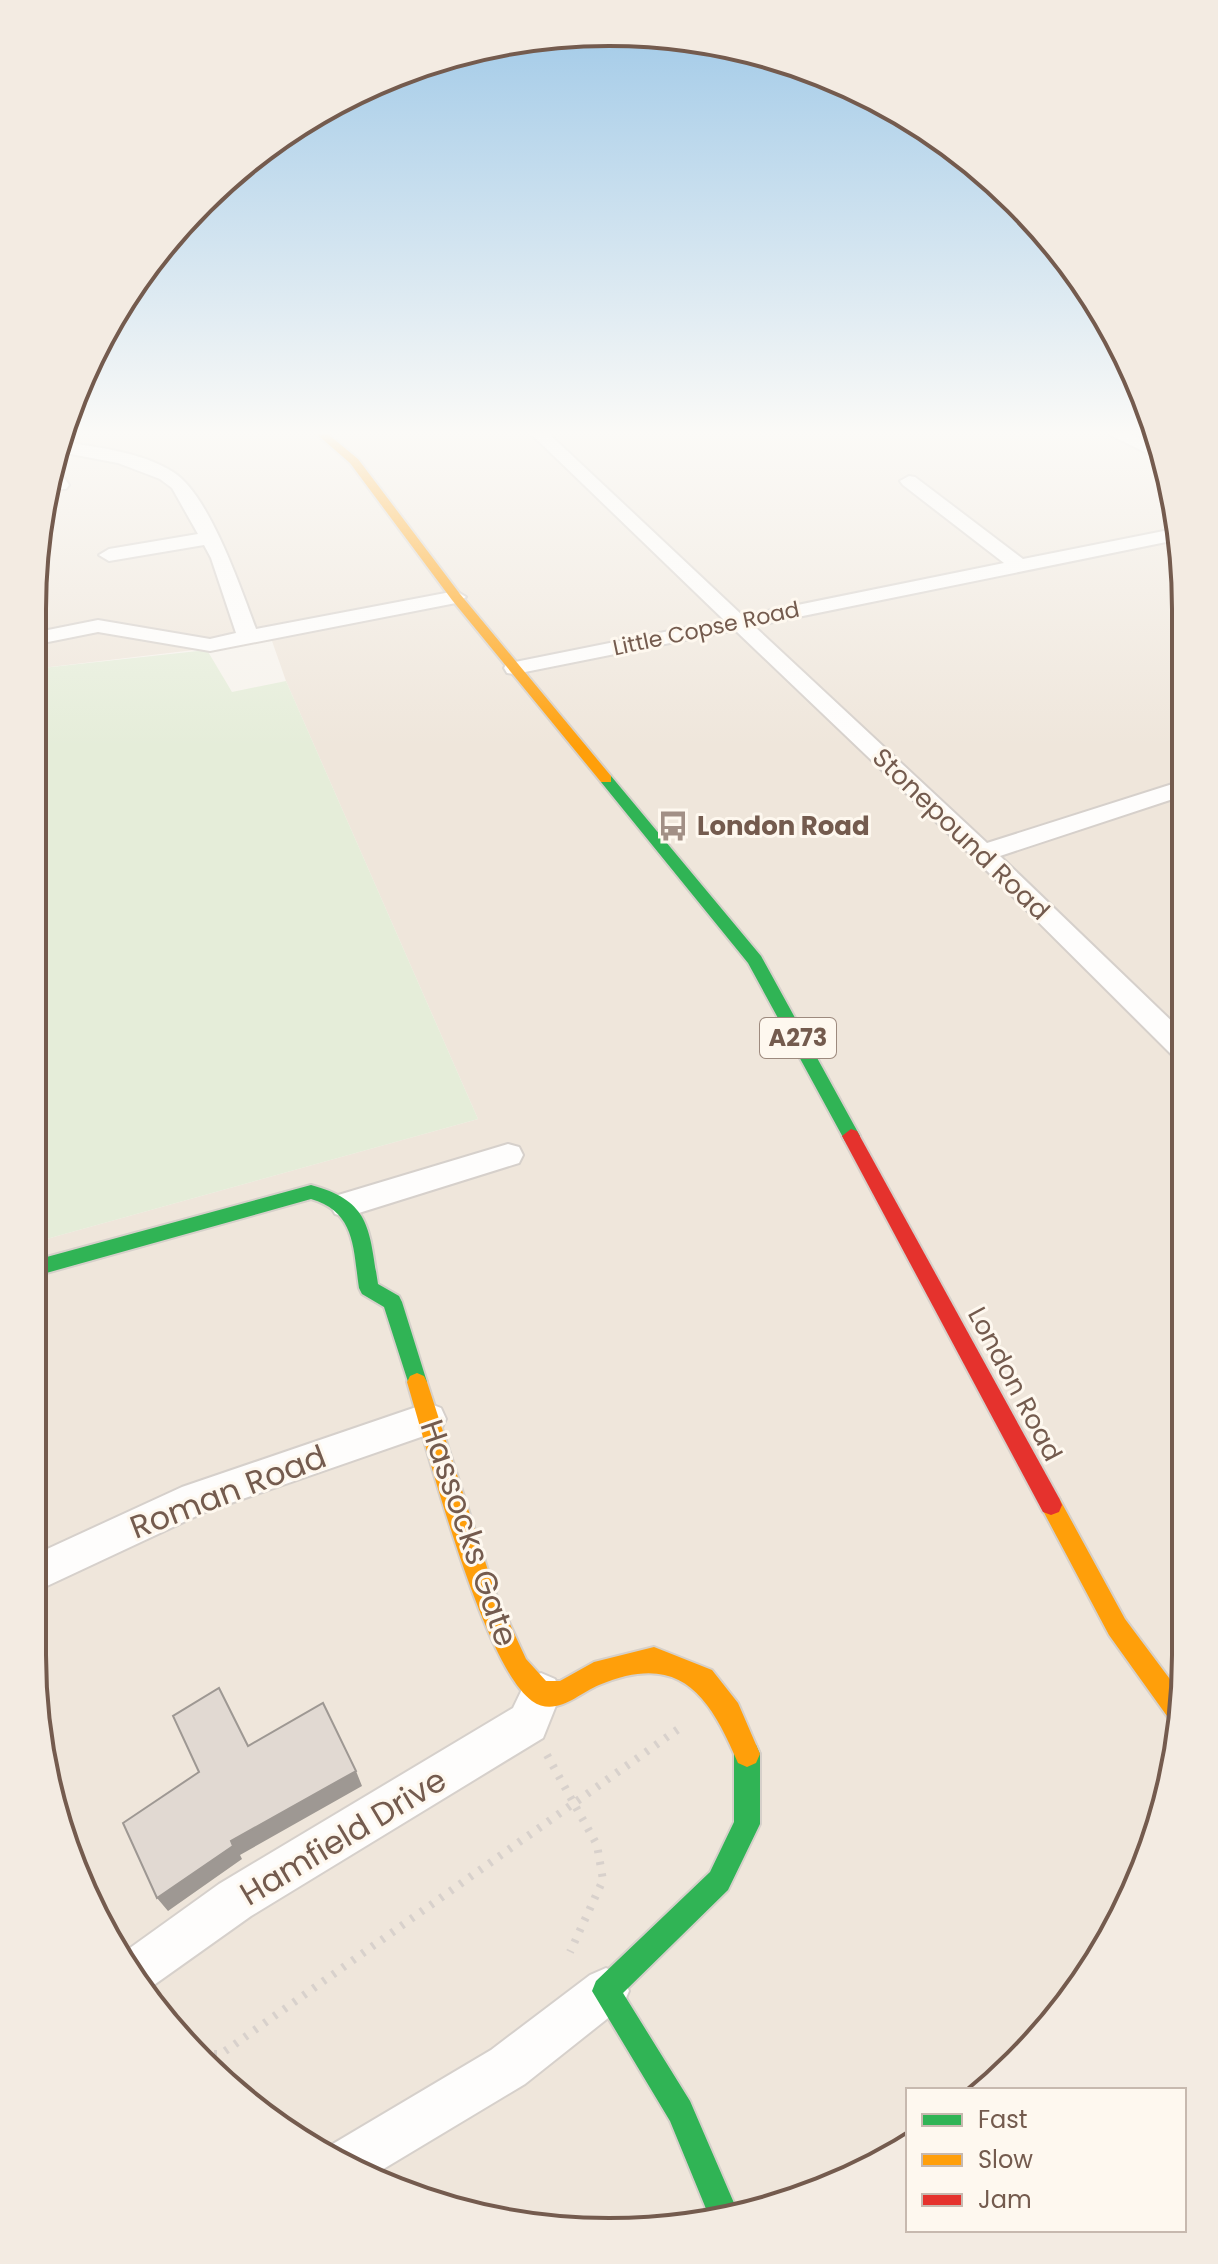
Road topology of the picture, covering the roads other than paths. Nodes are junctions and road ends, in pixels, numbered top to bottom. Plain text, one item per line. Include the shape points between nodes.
1 (410, 536) edge
2 (647, 536) edge
3 (980, 536) edge
4 (1167, 536) edge
5 (209, 538) joint
6 (109, 555) dead end
7 (1017, 564) junction
8 (456, 597) junction
9 (738, 621) junction
10 (46, 636) edge
11 (248, 637) junction
12 (515, 668) junction
13 (1172, 791) edge
14 (983, 853) junction
15 (1172, 1038) edge
16 (508, 1155) dead end
17 (346, 1205) junction
18 (46, 1265) edge
19 (428, 1419) junction
20 (46, 1568) edge
21 (1170, 1699) edge
22 (534, 1708) junction
23 (141, 1968) edge
24 (594, 2000) junction
25 (355, 2158) edge
26 (720, 2207) edge

1 - 8 main road, London Road / A273
2 - 9 street, Stonepound Road
3 - 7 street
4 - 7 street, Little Copse Road
5 - 6 street
5 - 11 street
7 - 9 street, Little Copse Road
8 - 11 street
8 - 12 main road, London Road / A273
9 - 12 street, Little Copse Road
9 - 14 street, Stonepound Road
10 - 11 street via 98,626 210,645
12 - 21 main road, London Road / A273 via 755,960 1117,1627
13 - 14 street
14 - 15 street, Stonepound Road
16 - 17 street
17 - 18 main road via 311,1192
17 - 19 main road, Hassocks Gate via 369,1288 392,1302
19 - 20 street, Roman Road via 195,1499
19 - 22 main road, Hassocks Gate via 484,1593
22 - 23 street, Hamfield Drive via 235,1900
22 - 24 main road via 594,1674 654,1659 703,1679 729,1712 749,1759 747,1824 719,1881
24 - 25 street via 508,2067
24 - 26 main road via 680,2111

